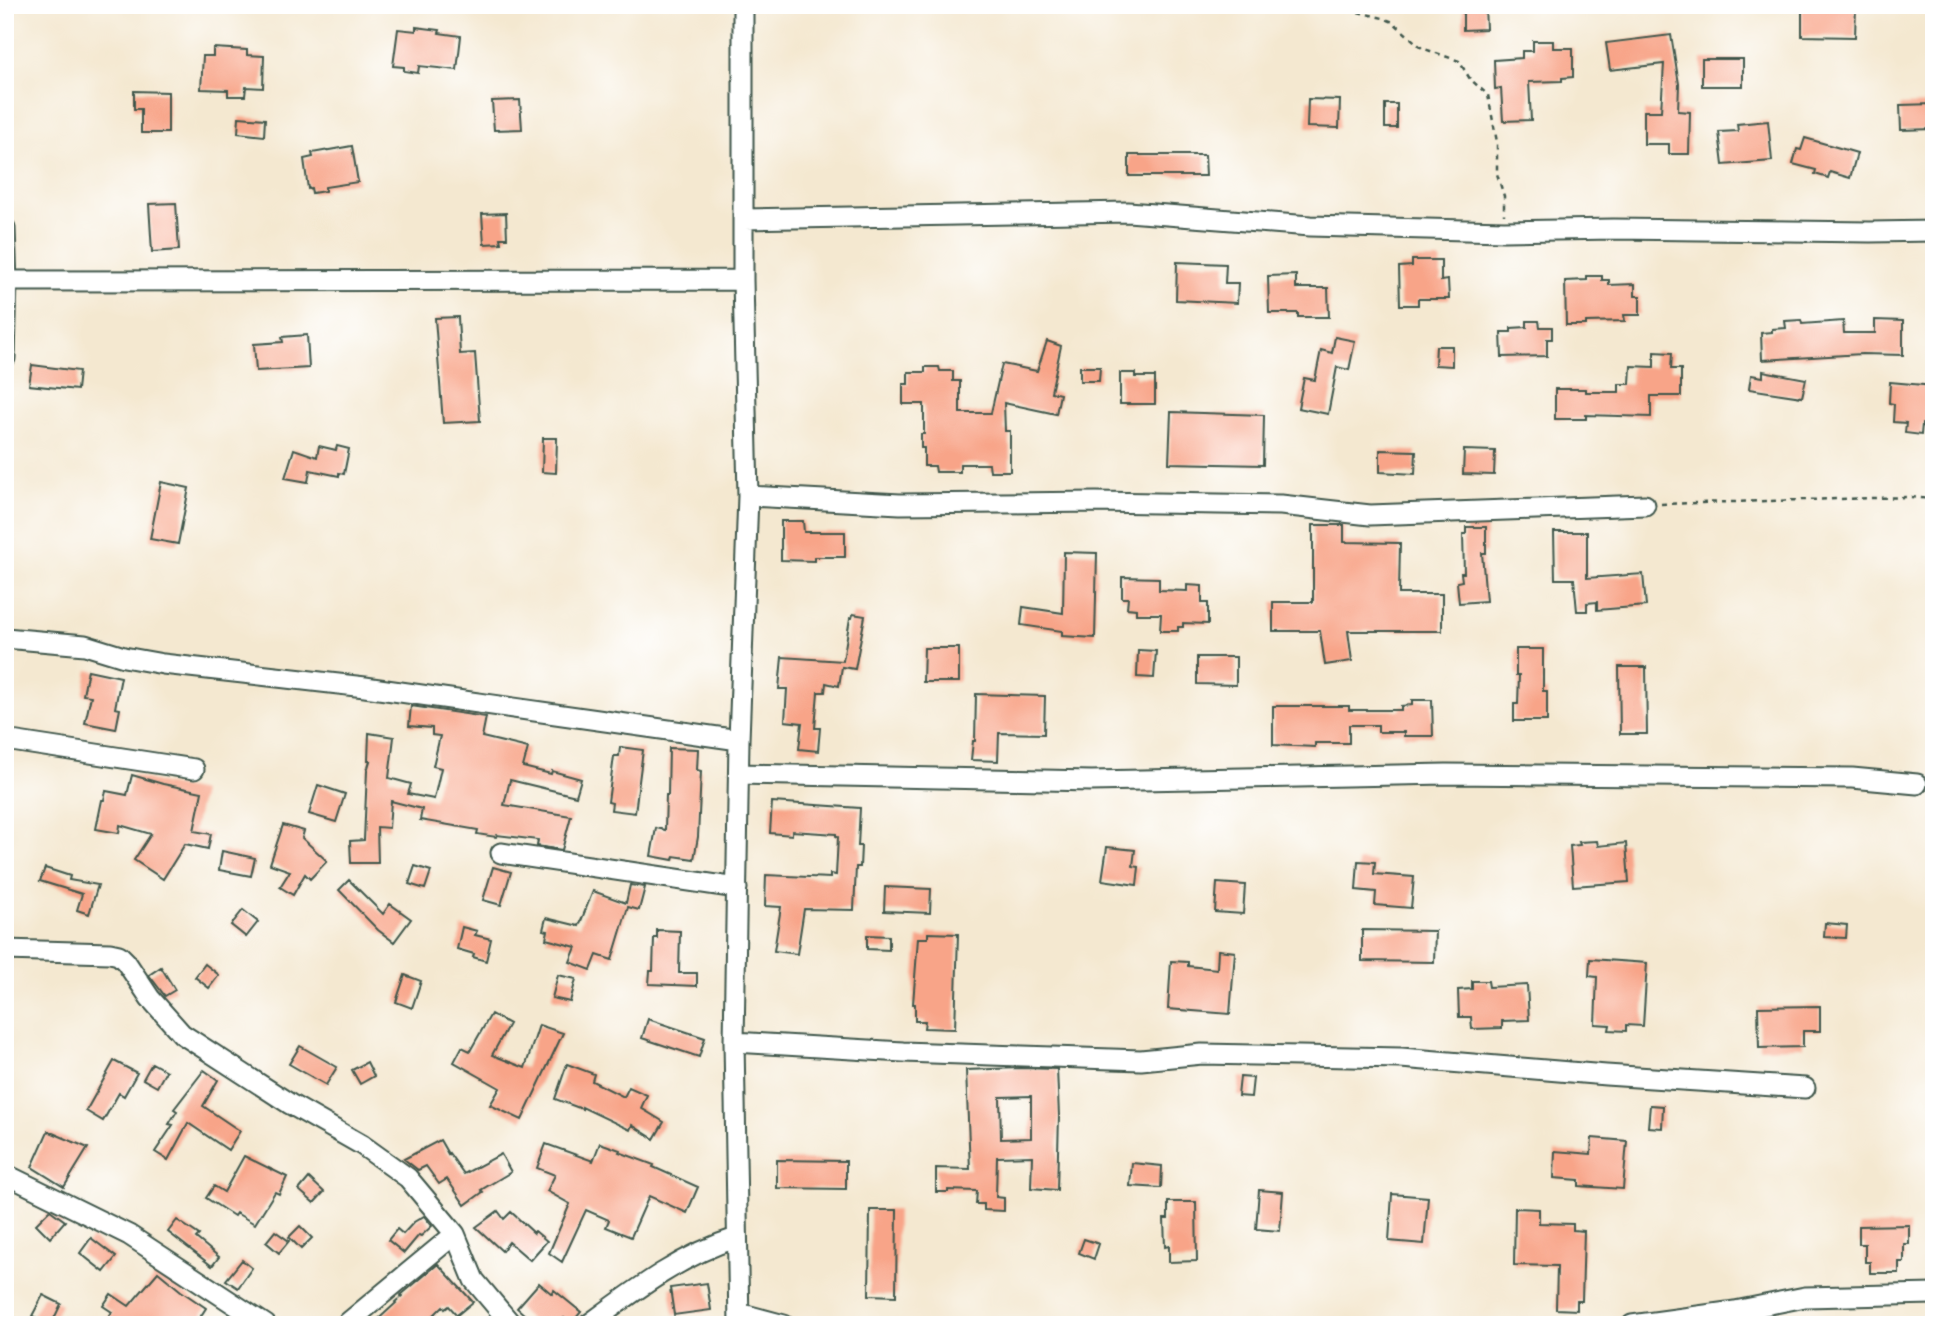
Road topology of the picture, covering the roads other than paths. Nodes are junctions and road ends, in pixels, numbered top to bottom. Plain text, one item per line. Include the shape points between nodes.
1 (743, 5) edge
2 (744, 219) junction
3 (5, 229) edge
4 (1934, 231) edge
5 (743, 280) junction
6 (7, 281) edge
7 (5, 358) edge
8 (748, 496) junction
9 (1645, 505) road end
10 (5, 638) edge
11 (5, 740) edge
12 (739, 740) junction
13 (194, 769) dead end
14 (739, 774) junction
15 (1917, 784) dead end
16 (501, 853) dead end
17 (737, 888) junction
18 (5, 950) edge
19 (734, 1042) junction
20 (1805, 1088) dead end
21 (5, 1174) edge
22 (456, 1234) junction
23 (736, 1238) junction
24 (1934, 1294) edge
25 (739, 1319) edge
26 (265, 1325) edge
27 (345, 1325) edge
28 (512, 1325) edge
29 (588, 1325) edge
30 (784, 1325) edge
31 (1632, 1325) edge

1 - 2 street
2 - 4 street via 1128,212 1310,226 1504,231
2 - 5 street
3 - 6 street
5 - 6 street
5 - 8 street
6 - 7 street
8 - 9 street via 900,504 1280,505 1370,516
8 - 12 street
10 - 12 street via 85,645 163,664 365,687
11 - 13 street
12 - 14 street
14 - 15 street via 1091,780 1446,774 1839,778
14 - 17 street
16 - 17 street
17 - 19 street
18 - 22 street via 119,955 182,1034 386,1161 408,1178
19 - 20 street via 1141,1060 1202,1054 1401,1058
19 - 23 street
21 - 26 street via 129,1235
22 - 27 street
22 - 28 street via 474,1280
23 - 25 street
23 - 29 street via 684,1261
24 - 31 street via 1805,1297
25 - 30 street

